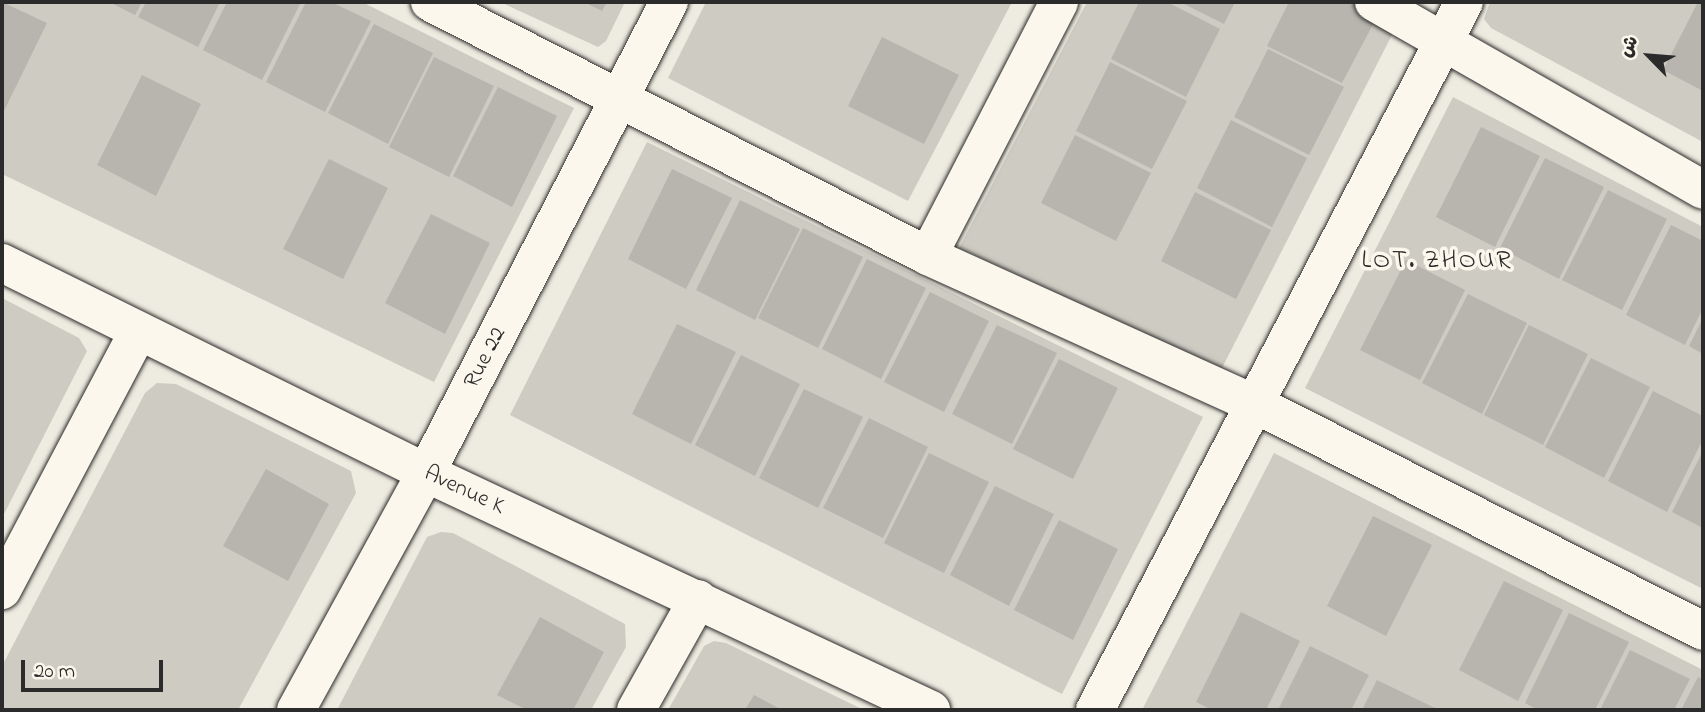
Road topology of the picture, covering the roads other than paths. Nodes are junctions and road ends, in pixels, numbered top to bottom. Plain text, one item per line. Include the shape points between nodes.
1 (430, 2) edge
2 (669, 2) edge
3 (1059, 2) edge
4 (1374, 2) edge
5 (1464, 2) edge
6 (1443, 40) junction
7 (618, 101) junction
8 (1703, 190) edge
9 (928, 256) junction
10 (2, 264) edge
11 (137, 334) junction
12 (1255, 404) junction
13 (426, 473) junction
14 (2, 590) edge
15 (698, 599) junction
16 (1703, 631) edge
17 (296, 710) edge
18 (636, 710) edge
19 (931, 710) edge
20 (1095, 710) edge

1 - 7 street
2 - 7 street, Rue 22
3 - 9 street
4 - 6 street
5 - 6 street
6 - 8 street
6 - 12 street
7 - 9 street
7 - 13 street, Rue 22
9 - 12 street
10 - 11 street, Avenue K
11 - 13 street, Avenue K
11 - 14 street
12 - 16 street
12 - 20 street
13 - 15 street, Avenue K
13 - 17 street, Rue 22
15 - 18 street
15 - 19 street, Avenue K

